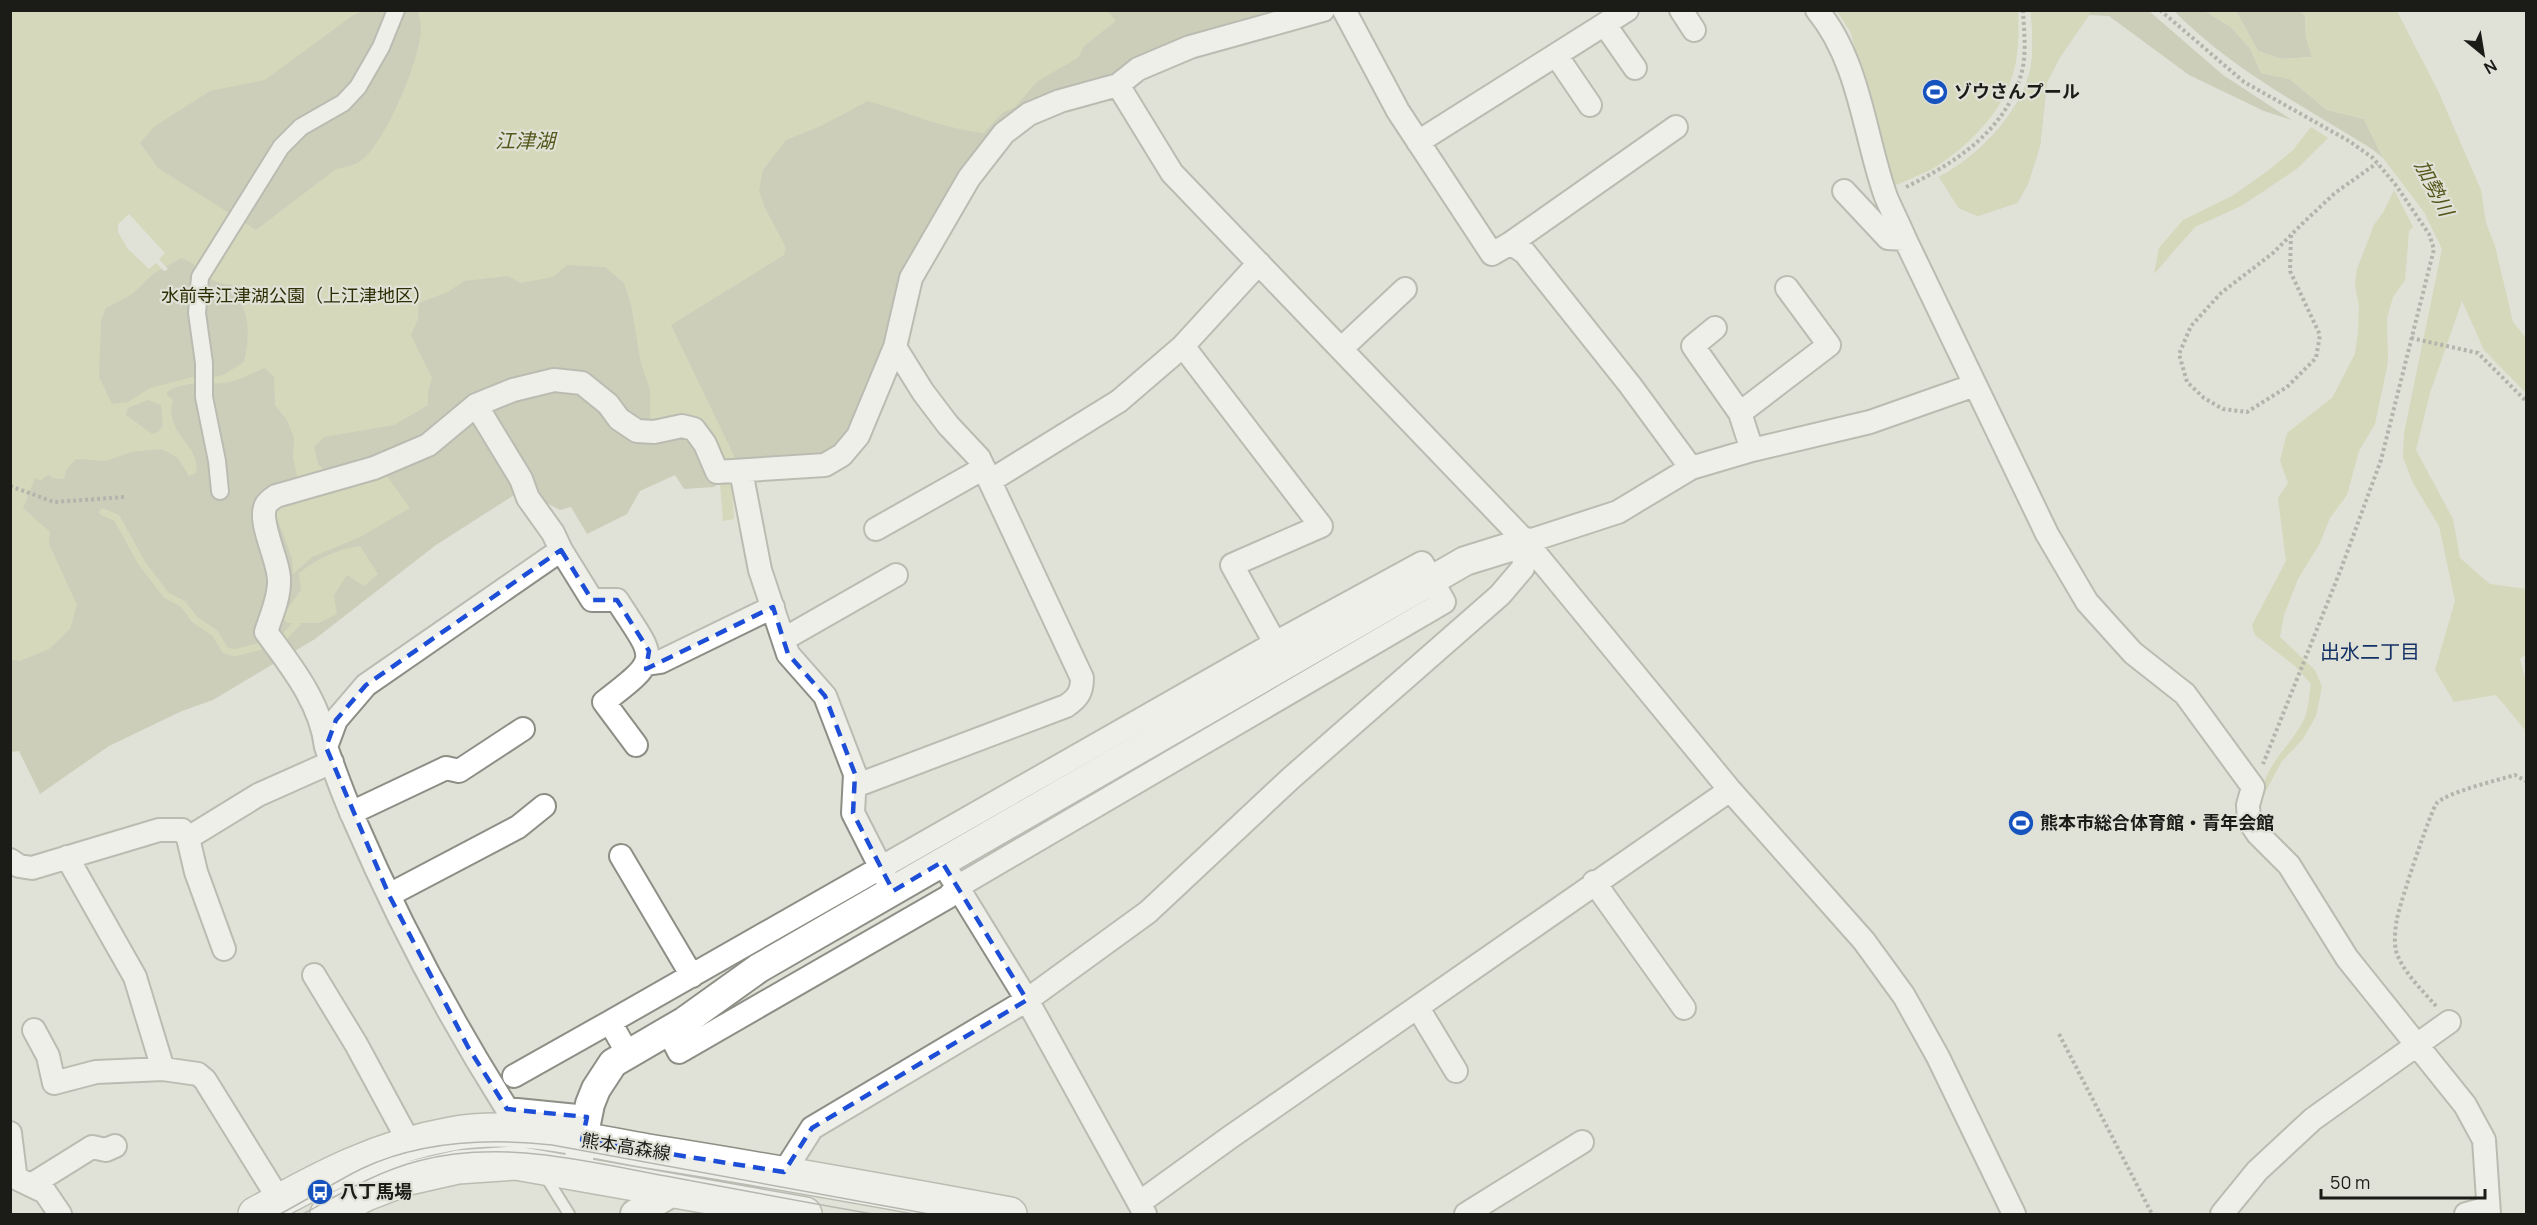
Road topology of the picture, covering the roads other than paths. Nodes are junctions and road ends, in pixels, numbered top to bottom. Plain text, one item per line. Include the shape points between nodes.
1 (396, 10) edge
2 (1323, 10) edge
3 (1344, 10) edge
4 (1627, 10) edge
5 (1682, 10) edge
6 (1817, 10) edge
7 (1605, 25) junction
8 (1694, 30) dead end
9 (1556, 55) junction
10 (1635, 68) dead end
11 (1118, 85) junction
12 (1590, 105) dead end
13 (1676, 127) dead end
14 (1418, 142) junction
15 (1844, 191) dead end
16 (1905, 239) junction
17 (1511, 243) junction
18 (1258, 263) junction
19 (1405, 288) dead end
20 (1787, 288) dead end
21 (1715, 328) dead end
22 (1183, 346) junction
23 (895, 347) junction
24 (1341, 349) junction
25 (1976, 385) junction
26 (476, 405) junction
27 (1740, 413) junction
28 (1752, 450) junction
29 (1691, 468) junction
30 (731, 471) junction
31 (987, 474) junction
32 (220, 491) dead end
33 (876, 529) dead end
34 (1526, 542) junction
35 (561, 550) junction
36 (896, 575) dead end
37 (1432, 580) junction
38 (772, 607) junction
39 (784, 639) junction
40 (1275, 643) junction
41 (647, 664) junction
42 (523, 729) dead end
43 (636, 745) dead end
44 (329, 754) junction
45 (855, 786) junction
46 (1730, 790) junction
47 (544, 806) dead end
48 (351, 813) junction
49 (188, 838) junction
50 (621, 856) dead end
51 (67, 857) junction
52 (10, 860) edge
53 (942, 862) junction
54 (887, 880) junction
55 (1594, 882) junction
56 (957, 886) junction
57 (389, 895) junction
58 (224, 949) dead end
59 (314, 975) dead end
60 (692, 976) junction
61 (1028, 1000) junction
62 (1418, 1008) junction
63 (1684, 1008) dead end
64 (610, 1022) junction
65 (2449, 1022) road end
66 (34, 1030) dead end
67 (668, 1031) junction
68 (2418, 1044) junction
69 (628, 1054) junction
70 (163, 1070) junction
71 (1456, 1071) dead end
72 (514, 1076) dead end
73 (585, 1129) junction
74 (10, 1133) edge
75 (410, 1142) junction
76 (1582, 1142) dead end
77 (115, 1146) dead end
78 (540, 1168) junction
79 (784, 1172) junction
80 (576, 1173) junction
81 (20, 1182) edge
82 (674, 1191) junction
83 (268, 1208) edge
84 (1142, 1209) edge
85 (2488, 1211) edge
86 (60, 1215) edge
87 (327, 1215) edge
88 (569, 1215) edge
89 (635, 1215) edge
90 (805, 1215) edge
91 (1010, 1215) edge
92 (1466, 1215) edge
93 (2014, 1215) edge
94 (2222, 1215) edge
95 (2466, 1215) edge

1 - 32 street via 358,87 343,103 301,127 281,147 200,277 197,313 204,397
2 - 11 street via 1190,47 1138,69
3 - 14 street
4 - 7 street
5 - 8 street
6 - 16 street via 1833,29 1847,64 1886,196
7 - 9 street
7 - 10 street
9 - 12 street
9 - 14 street
11 - 18 street via 1172,173
11 - 23 street via 1029,114 1004,133 969,178 911,278
13 - 17 street
14 - 17 street via 1492,254
15 - 16 street via 1888,238
16 - 25 street
17 - 29 street via 1525,253
18 - 22 street
18 - 24 street
19 - 24 street
20 - 27 street via 1829,345
21 - 27 street via 1693,346
22 - 31 street via 1119,401
22 - 40 street via 1321,526 1232,565
23 - 30 street via 858,436 842,455 825,465
23 - 31 street
24 - 34 street
25 - 28 street via 1870,422
25 - 68 street via 2047,534 2087,602 2133,653 2185,694 2253,787 2249,821 2289,865 2347,958
26 - 30 street via 554,380 582,383 637,431 681,426 694,429
26 - 35 street
26 - 44 street via 428,445 374,468 276,496 266,505 263,521 279,567 277,600 266,632 291,665 318,715
27 - 28 street
28 - 29 street
29 - 34 street via 1618,512
30 - 38 street
31 - 33 street
31 - 45 street via 1082,678 1082,689 1077,699 1066,706
34 - 37 street via 1465,561
34 - 46 street
34 - 61 street via 1523,568 1500,595 1290,780 1148,912
35 - 41 street via 592,600 617,600 649,651
35 - 44 street via 366,686 336,720
36 - 39 street
37 - 40 street via 1422,563
37 - 53 street
37 - 56 street via 1444,602
38 - 39 street
38 - 41 street via 660,662
39 - 45 street via 789,654 825,696 855,774
40 - 54 street
41 - 43 street via 638,676 604,702
42 - 48 street via 459,771 446,768
44 - 48 street
44 - 49 street
45 - 54 street via 853,813
46 - 55 street
46 - 93 street via 1864,941 1904,996 1938,1057
47 - 57 street via 518,827
48 - 57 street
49 - 51 street via 182,830 159,830
49 - 58 street
50 - 60 street
51 - 52 street via 32,868
51 - 70 street via 135,977
53 - 54 street
53 - 56 street
54 - 60 street
54 - 67 street
55 - 62 street
55 - 63 street
56 - 61 street
56 - 67 street via 948,897 680,1052
57 - 73 street via 468,1047 507,1109
59 - 75 street
60 - 64 street
61 - 79 street via 812,1128
61 - 84 street
62 - 71 street
62 - 84 street via 1229,1138
64 - 69 street
64 - 72 street
65 - 68 street
66 - 70 street via 48,1056 54,1083 96,1072
67 - 69 street
68 - 85 street via 2465,1106 2484,1140
68 - 94 street via 2313,1119 2257,1171
69 - 73 street via 613,1063 596,1089
70 - 83 street via 198,1074 205,1080
73 - 75 main road, 熊本高森線 via 502,1129
73 - 79 main road, 熊本高森線
73 - 80 street
74 - 81 street via 15,1173
75 - 83 main road, 熊本高森線 via 352,1163
76 - 92 street
77 - 81 street via 106,1150 92,1147
78 - 80 main road, 熊本高森線
78 - 87 main road, 熊本高森線 via 516,1163 458,1167 405,1179
78 - 88 lane
79 - 91 main road, 熊本高森線
80 - 82 main road, 熊本高森線
81 - 86 street via 45,1192
82 - 89 street
82 - 90 main road, 熊本高森線
85 - 95 street

